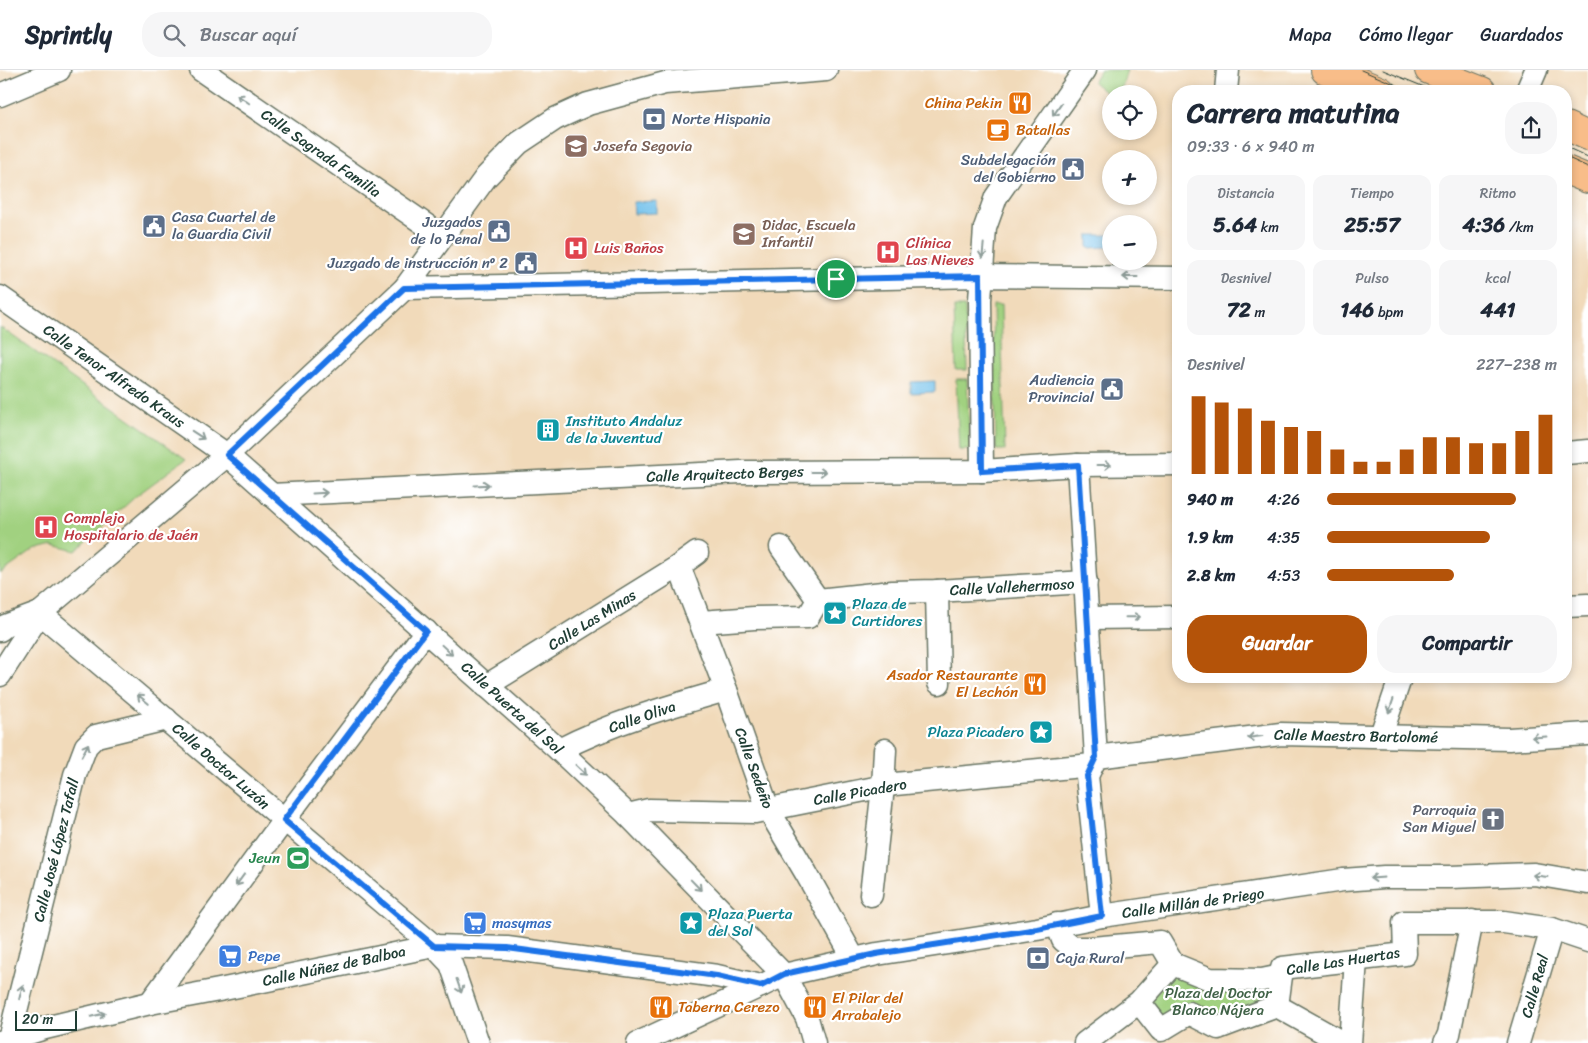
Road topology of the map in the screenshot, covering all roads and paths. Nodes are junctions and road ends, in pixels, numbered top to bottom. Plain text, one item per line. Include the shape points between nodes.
1 (59, 70) edge
2 (201, 70) edge
3 (663, 70) edge
4 (826, 70) edge
5 (1085, 70) edge
6 (1228, 70) edge
7 (1325, 70) edge
8 (1429, 70) edge
9 (1536, 70) edge
10 (683, 81) junction
11 (1227, 85) edge
12 (1366, 85) edge
13 (1467, 85) edge
14 (1530, 85) edge
15 (0, 95) edge
16 (1572, 129) edge
17 (1588, 136) edge
18 (1572, 172) edge
19 (1588, 179) edge
20 (442, 236) junction
21 (980, 276) junction
22 (1172, 278) edge
23 (404, 288) junction
24 (0, 297) edge
25 (1588, 451) edge
26 (1572, 452) edge
27 (227, 455) junction
28 (1172, 464) edge
29 (1078, 465) junction
30 (982, 471) junction
31 (271, 495) junction
32 (781, 547) dead end
33 (697, 552) dead end
34 (679, 566) junction
35 (1086, 582) junction
36 (937, 592) junction
37 (818, 600) junction
38 (1572, 606) edge
39 (1588, 606) edge
40 (40, 613) junction
41 (1172, 617) edge
42 (1088, 618) junction
43 (701, 622) junction
44 (0, 630) edge
45 (426, 631) junction
46 (0, 675) edge
47 (939, 683) dead end
48 (1399, 683) edge
49 (486, 686) junction
50 (726, 690) junction
51 (166, 719) junction
52 (1588, 734) edge
53 (1381, 736) junction
54 (559, 750) junction
55 (885, 750) dead end
56 (1094, 761) junction
57 (883, 787) junction
58 (768, 809) junction
59 (628, 815) junction
60 (284, 820) junction
61 (1588, 883) edge
62 (871, 895) dead end
63 (1102, 916) junction
64 (1472, 921) junction
65 (1057, 924) junction
66 (1552, 929) junction
67 (1588, 941) edge
68 (434, 946) junction
69 (854, 960) junction
70 (1356, 960) junction
71 (1173, 964) junction
72 (784, 974) junction
73 (1281, 976) junction
74 (761, 986) junction
75 (1139, 1002) junction
76 (150, 1003) junction
77 (1277, 1006) junction
78 (50, 1036) edge
79 (5, 1040) edge
80 (478, 1043) edge
81 (638, 1043) edge
82 (814, 1043) edge
83 (1085, 1043) edge
84 (1343, 1043) edge
85 (1350, 1043) edge
86 (1445, 1043) edge
87 (1518, 1043) edge

1 - 15 street
20 -> 2 street, Calle Sagrada Familia
3 - 10 street
4 - 10 street
5 -> 21 street via 996,197 984,228
6 - 11 street
7 - 12 main road
8 - 13 main road
9 - 14 street
10 - 20 street via 588,104 555,119 512,150 486,177
16 - 17 main road
18 - 19 main road
20 - 23 street
22 -> 21 street
21 - 23 street
21 - 30 street
23 - 27 street
24 -> 27 street, Calle Tenor Alfredo Kraus
25 - 26 street
27 - 31 street, Calle Puerta del Sol
27 - 40 street
29 -> 28 street, Calle Arquitecto Berges
29 - 30 street, Calle Arquitecto Berges
29 - 35 street
31 -> 30 street, Calle Arquitecto Berges via 740,472
31 - 45 street, Calle Puerta del Sol
32 - 37 street
33 - 34 street, Calle Las Minas
34 - 43 street, Calle Sedeño
34 - 49 street, Calle Las Minas
35 - 36 street, Calle Vallehermoso
35 - 42 street
36 - 37 street, Calle Vallehermoso via 892,592
36 - 47 street, Calle Vallehermoso
37 - 43 street via 808,617
38 - 39 street
40 - 44 street
40 - 46 street
51 -> 40 street, Calle Doctor Luzón
42 -> 41 street
42 - 56 street
43 - 50 street, Calle Sedeño
45 -> 49 street, Calle Puerta del Sol
45 - 60 street
48 -> 53 street
49 - 54 street, Calle Puerta del Sol
50 - 54 street, Calle Oliva via 588,735
50 - 58 street, Calle Sedeño
51 - 60 street, Calle Doctor Luzón
79 -> 51 street, Calle José López Tafall via 75,775 86,746 96,736
52 -> 53 street, Calle Maestro Bartolomé via 1509,739
53 -> 56 street, Calle Maestro Bartolomé via 1281,734
54 -> 59 street, Calle Puerta del Sol
55 - 57 street
56 - 57 street, Calle Picadero
56 - 63 street via 1087,776
57 - 58 street, Calle Picadero
57 - 62 street
58 - 59 street, Calle Picadero via 755,812 649,810
58 - 69 street, Calle Sedeño
59 -> 72 street, Calle Puerta del Sol
60 - 68 street, Calle Doctor Luzón
60 -> 76 street
61 -> 63 street, Calle Millán de Priego via 1534,874 1384,877 1344,880
63 - 65 street, Calle Millán de Priego
64 - 66 street, Calle Las Huertas
64 - 70 street, Calle Las Huertas via 1404,922 1405,954
64 - 86 street
65 - 69 street, Calle Millán de Priego
65 - 71 street via 1064,940 1073,948 1160,942
66 - 67 street, Calle Las Huertas
66 - 87 street, Calle Real
68 - 74 street, Calle Núñez de Balboa via 507,948 717,976
68 - 76 street, Calle Núñez de Balboa
68 -> 80 street, Calle Doctor Luzón via 451,964
69 - 72 street, Calle Millán de Priego
70 - 73 street, Calle Las Huertas via 1282,968
70 - 85 street
71 - 73 street via 1210,979 1262,980
71 - 75 street
72 - 74 street, Calle Millán de Priego
72 - 82 street, Calle Puerta del Sol via 808,1018
73 - 77 street
74 - 81 street, Calle Millán de Priego
75 - 77 street via 1161,1030 1189,1013 1218,1028
75 - 83 street
78 -> 76 street, Calle Núñez de Balboa
77 - 84 street
78 - 79 street, Calle Núñez de Balboa

